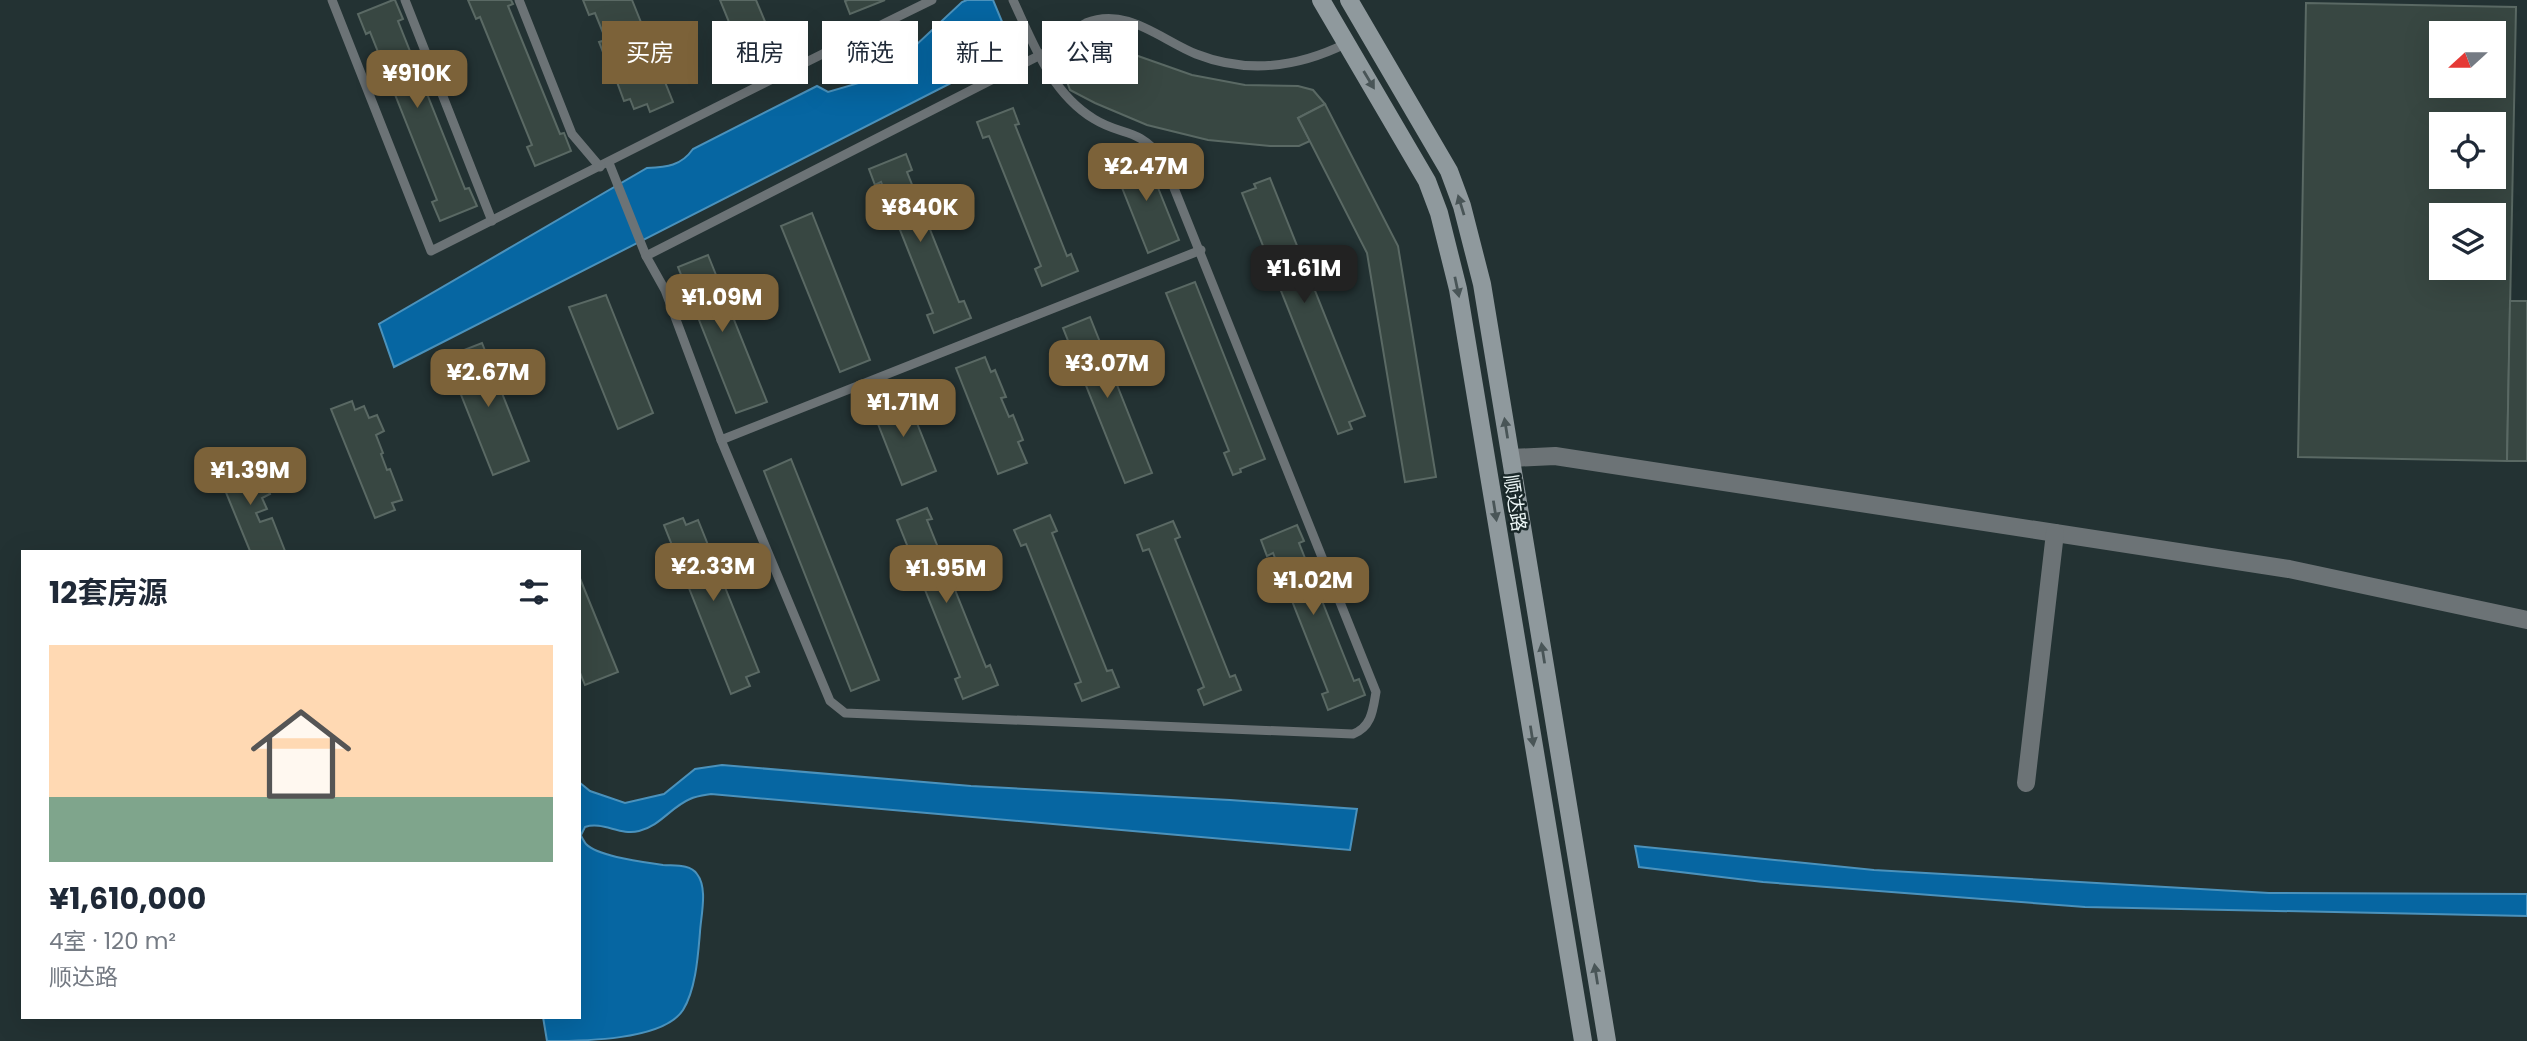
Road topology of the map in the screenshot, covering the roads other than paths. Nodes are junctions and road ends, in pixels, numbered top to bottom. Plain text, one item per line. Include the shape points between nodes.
1 (332, 0) edge
2 (405, 0) edge
3 (519, 0) edge
4 (932, 0) edge
5 (1013, 0) edge
6 (1321, 0) edge
7 (1349, 0) edge
8 (1347, 43) junction
9 (1039, 55) junction
10 (604, 165) junction
11 (492, 220) junction
12 (1200, 250) junction
13 (646, 256) junction
14 (721, 440) junction
15 (1511, 458) junction
16 (2055, 533) junction
17 (2527, 620) edge
18 (2026, 783) dead end
19 (1583, 1041) edge
20 (1607, 1041) edge

1 - 11 lane via 431,251
2 - 11 lane
3 - 10 lane via 572,134
4 - 10 lane
5 - 9 lane
6 - 8 main road, 顺达路
15 -> 7 main road, 顺达路 via 1482,284 1450,171
8 - 9 lane via 1320,57 1262,67 1196,54 1138,23 1118,19 1085,24
8 -> 19 main road, 顺达路 via 1427,181 1458,289
9 - 12 lane via 1074,105 1112,128 1150,143 1162,158
9 - 13 lane
10 - 11 lane
10 - 13 lane
12 - 14 lane
12 - 14 lane via 1376,692 1371,719 1353,734 845,713 830,701
13 - 14 lane via 665,290
15 - 16 street via 1555,456
20 -> 15 main road, 顺达路
16 - 17 street via 2289,569
16 - 18 street

